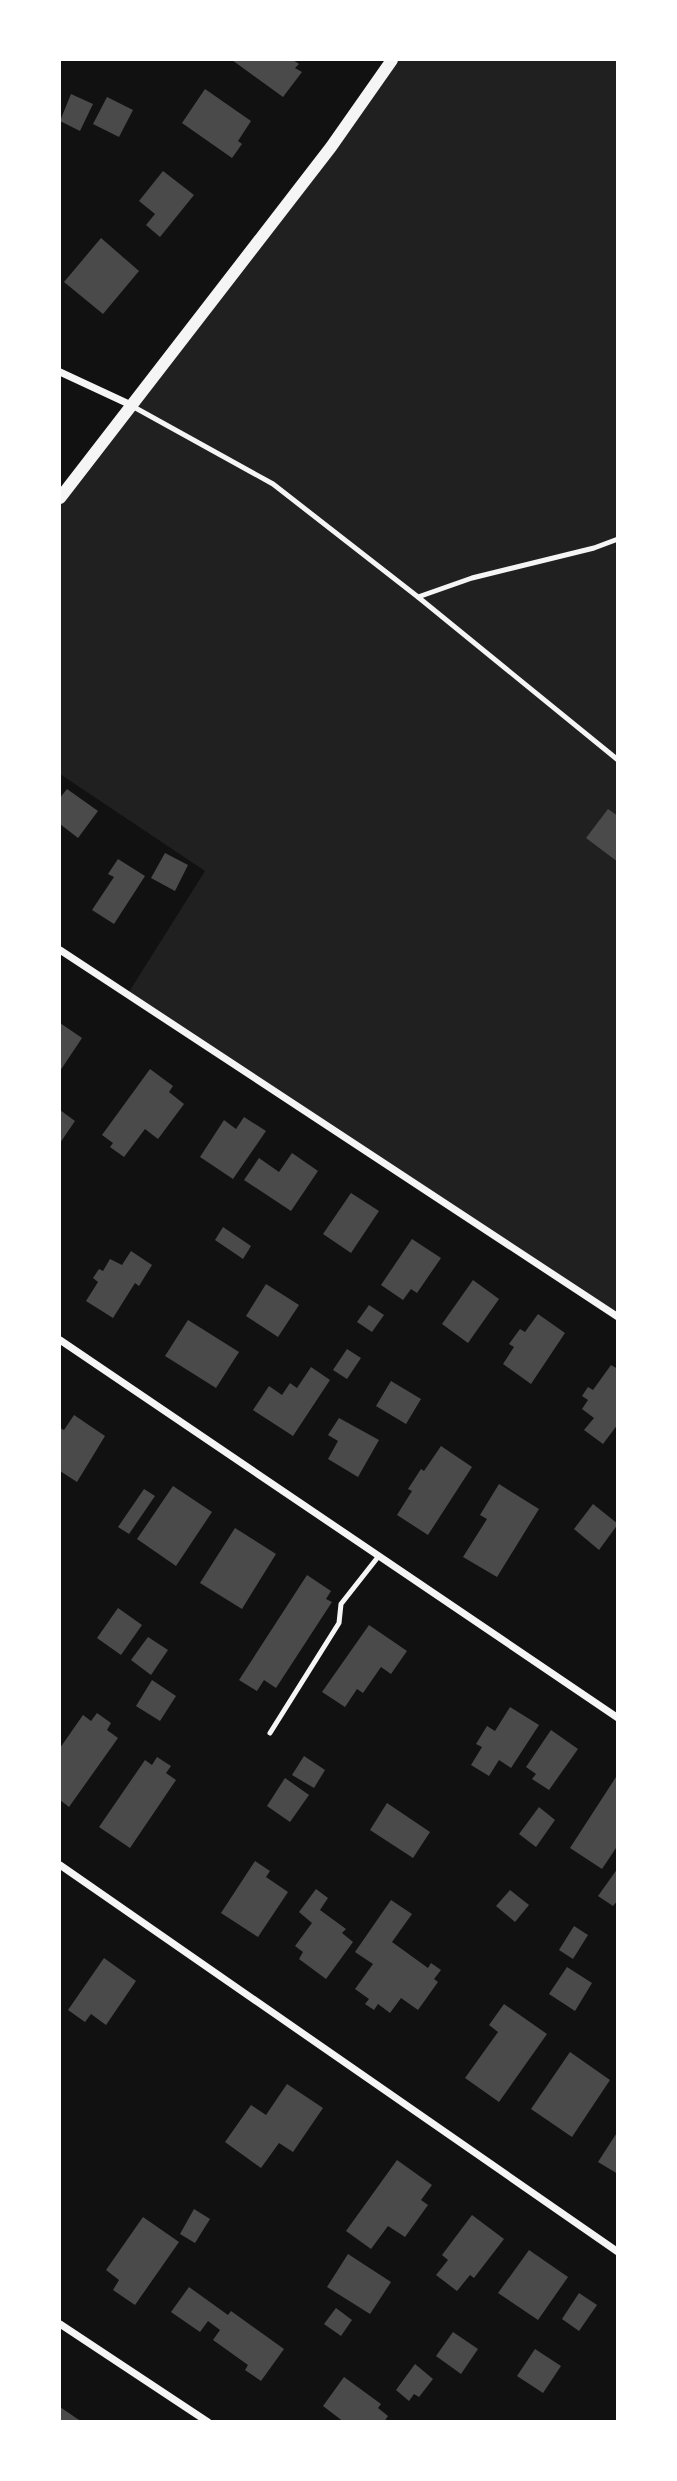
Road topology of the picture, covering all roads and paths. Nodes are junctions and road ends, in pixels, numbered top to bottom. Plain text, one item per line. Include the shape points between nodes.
1 (392, 60) edge
2 (60, 372) edge
3 (131, 405) junction
4 (60, 498) edge
5 (618, 540) edge
6 (418, 597) junction
7 (618, 760) edge
8 (60, 950) edge
9 (618, 1317) edge
10 (60, 1340) edge
11 (379, 1557) junction
12 (618, 1718) edge
13 (270, 1733) dead end
14 (60, 1865) edge
15 (618, 2252) edge
16 (60, 2324) edge
17 (208, 2421) edge

1 - 3 street via 331,147
2 - 3 street
3 - 4 street
3 - 6 lane via 273,484
5 - 6 lane
6 - 7 lane
8 - 9 street
10 - 11 street
11 - 12 street
11 - 13 lane via 341,1604 339,1623
14 - 15 street
16 - 17 street

